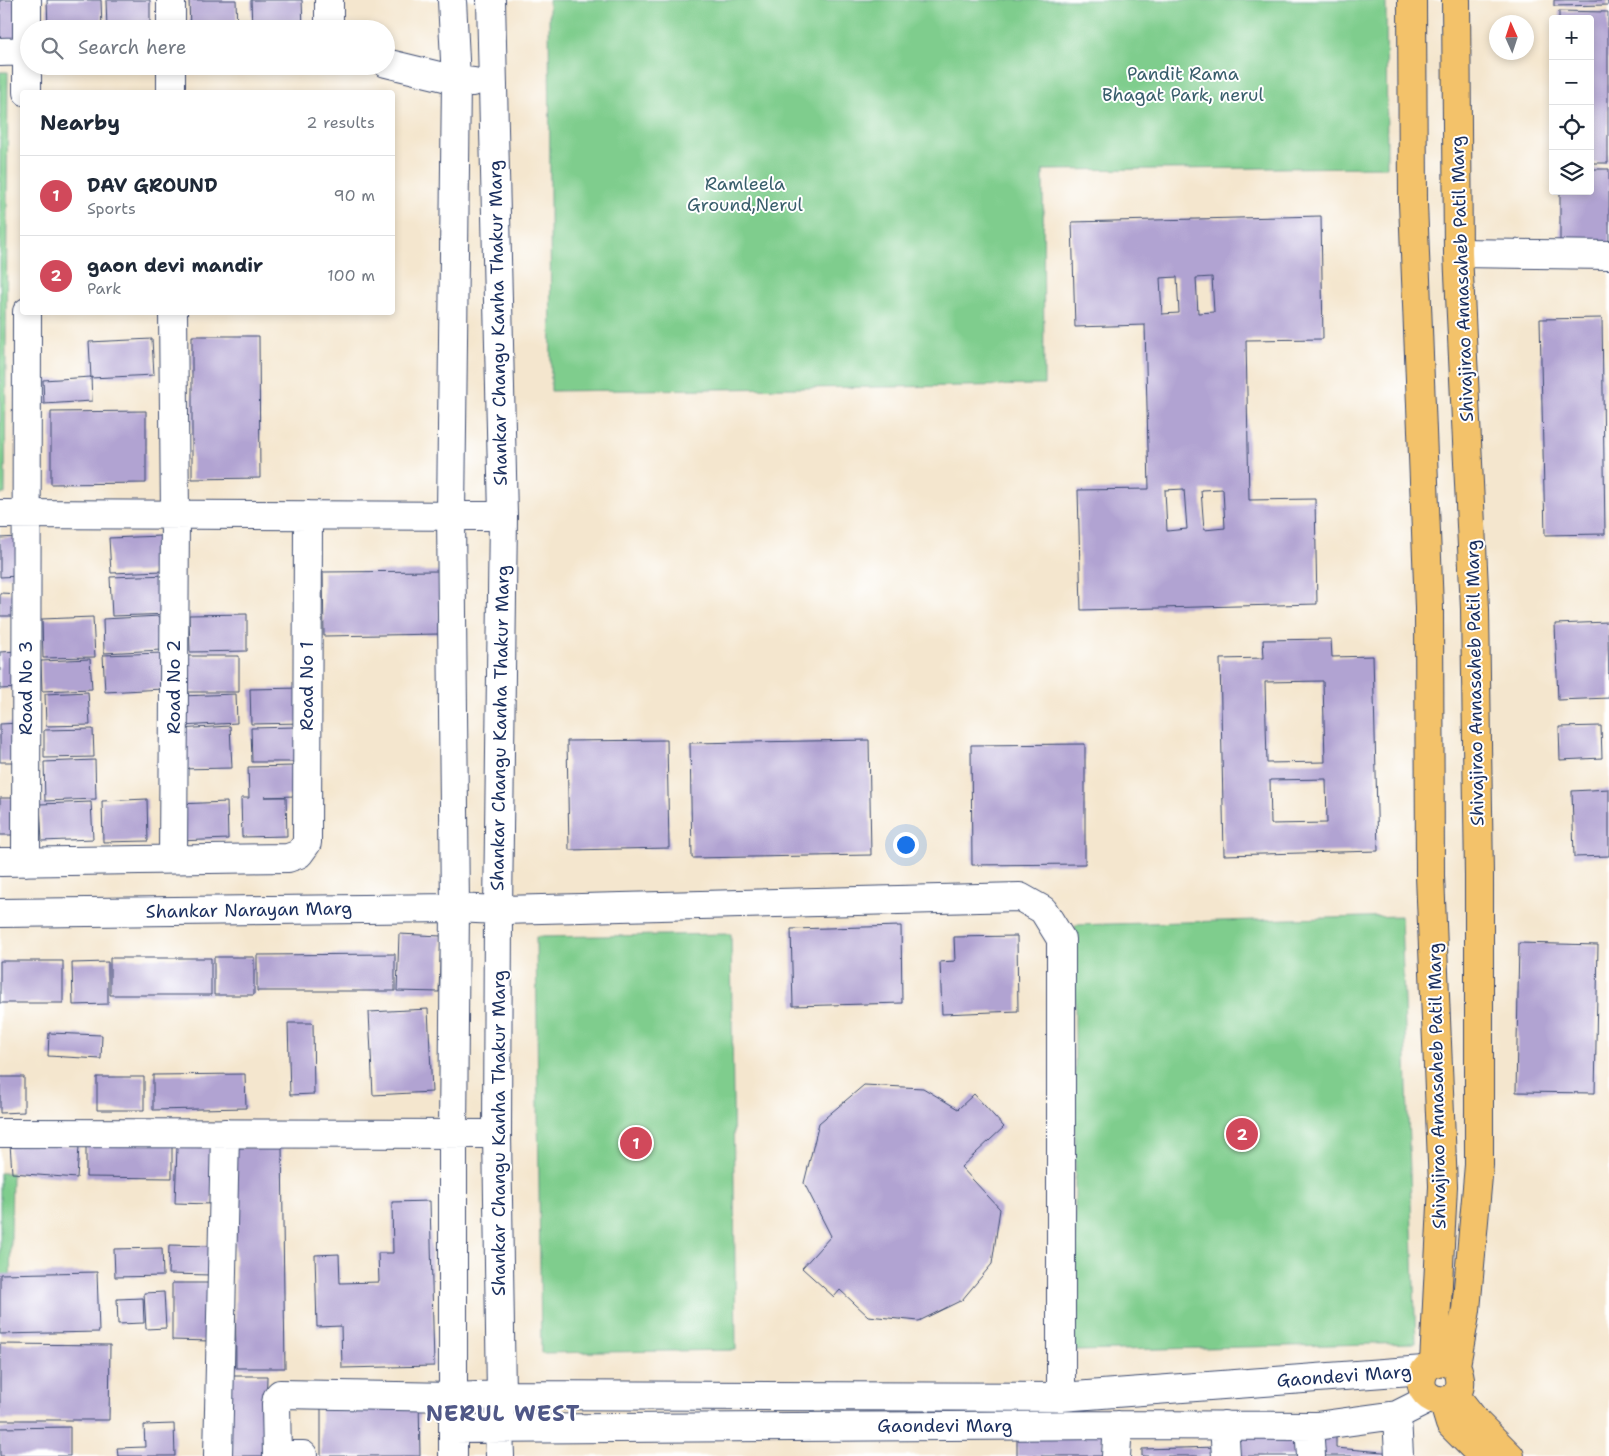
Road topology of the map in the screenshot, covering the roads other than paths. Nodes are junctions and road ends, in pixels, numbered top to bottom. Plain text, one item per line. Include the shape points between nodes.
1 (27, 0) edge
2 (171, 0) edge
3 (329, 0) edge
4 (452, 0) edge
5 (491, 0) edge
6 (1412, 0) edge
7 (1456, 0) edge
8 (27, 20) edge
9 (171, 20) edge
10 (329, 20) edge
11 (20, 51) edge
12 (0, 52) edge
13 (395, 65) edge
14 (27, 75) edge
15 (171, 75) edge
16 (456, 80) junction
17 (492, 83) junction
18 (27, 90) edge
19 (171, 90) edge
20 (1458, 253) junction
21 (1609, 255) edge
22 (27, 315) edge
23 (173, 315) edge
24 (13, 514) edge
25 (175, 514) junction
26 (308, 515) junction
27 (451, 515) junction
28 (502, 516) junction
29 (174, 859) junction
30 (13, 862) edge
31 (455, 908) junction
32 (498, 910) junction
33 (0, 913) edge
34 (0, 1133) edge
35 (225, 1133) junction
36 (453, 1133) junction
37 (497, 1134) junction
38 (1438, 1366) junction
39 (501, 1395) junction
40 (454, 1396) junction
41 (1061, 1397) junction
42 (1443, 1398) junction
43 (1397, 1415) junction
44 (1118, 1424) junction
45 (1224, 1426) junction
46 (1312, 1426) junction
47 (499, 1428) junction
48 (453, 1429) junction
49 (286, 1455) edge
50 (218, 1456) edge
51 (453, 1456) edge
52 (500, 1456) edge
53 (1116, 1456) edge
54 (1226, 1456) edge
55 (1310, 1456) edge
56 (1318, 1456) edge
57 (1399, 1456) edge
58 (1482, 1456) edge
59 (1510, 1456) edge

1 - 8 street
2 - 9 street
3 - 10 street
4 - 16 street
5 - 17 street, Shankar Changu Kanha Thakur Marg
6 - 38 main road, Shivajirao Annasaheb Patil Marg via 1413,203 1429,608 1430,876 1443,1186
7 - 20 main road, Shivajirao Annasaheb Patil Marg
11 - 12 street
13 - 16 street
14 - 18 street
15 - 19 street
16 - 17 street
16 - 27 street
17 - 28 street, Shankar Changu Kanha Thakur Marg
20 - 21 street
20 - 38 main road, Shivajirao Annasaheb Patil Marg via 1475,609 1479,1165 1466,1310
22 - 24 street, Road No 3
23 - 25 street, Road No 2
24 - 25 street
24 - 30 street, Road No 3
25 - 26 street
25 - 29 street, Road No 2
26 - 27 street
26 - 29 street, Road No 1 via 307,843 299,854 288,858
27 - 28 street
27 - 31 street
28 - 32 street, Shankar Changu Kanha Thakur Marg
29 - 30 street
31 - 32 street, Shankar Narayan Marg
31 - 33 street, Shankar Narayan Marg
31 - 36 street
32 - 37 street, Shankar Changu Kanha Thakur Marg
32 - 41 street, Shankar Narayan Marg via 1020,897 1043,910 1061,939
34 - 35 street
35 - 36 street
35 - 50 street
36 - 37 street
36 - 40 street
37 - 39 street, Shankar Changu Kanha Thakur Marg
38 - 41 street, Gaondevi Marg
38 - 42 main road via 1421,1382 1423,1389
38 - 42 main road via 1461,1377 1459,1390
39 - 40 street, Gaondevi Marg
39 - 41 street, Gaondevi Marg
39 - 47 street, Shankar Changu Kanha Thakur Marg
40 - 48 street
40 - 49 street, Gaondevi Marg via 280,1394 276,1404
42 - 43 street, Gaondevi Marg
42 - 58 main road via 1450,1424
42 - 59 main road via 1476,1423
43 - 46 street, Gaondevi Marg
43 - 57 street
44 - 45 street, Gaondevi Marg
44 - 47 street, Gaondevi Marg
44 - 53 street
45 - 46 street, Gaondevi Marg
45 - 54 street
46 - 55 street
46 - 56 street
47 - 48 street, Gaondevi Marg
47 - 52 street, Shankar Changu Kanha Thakur Marg
48 - 51 street

